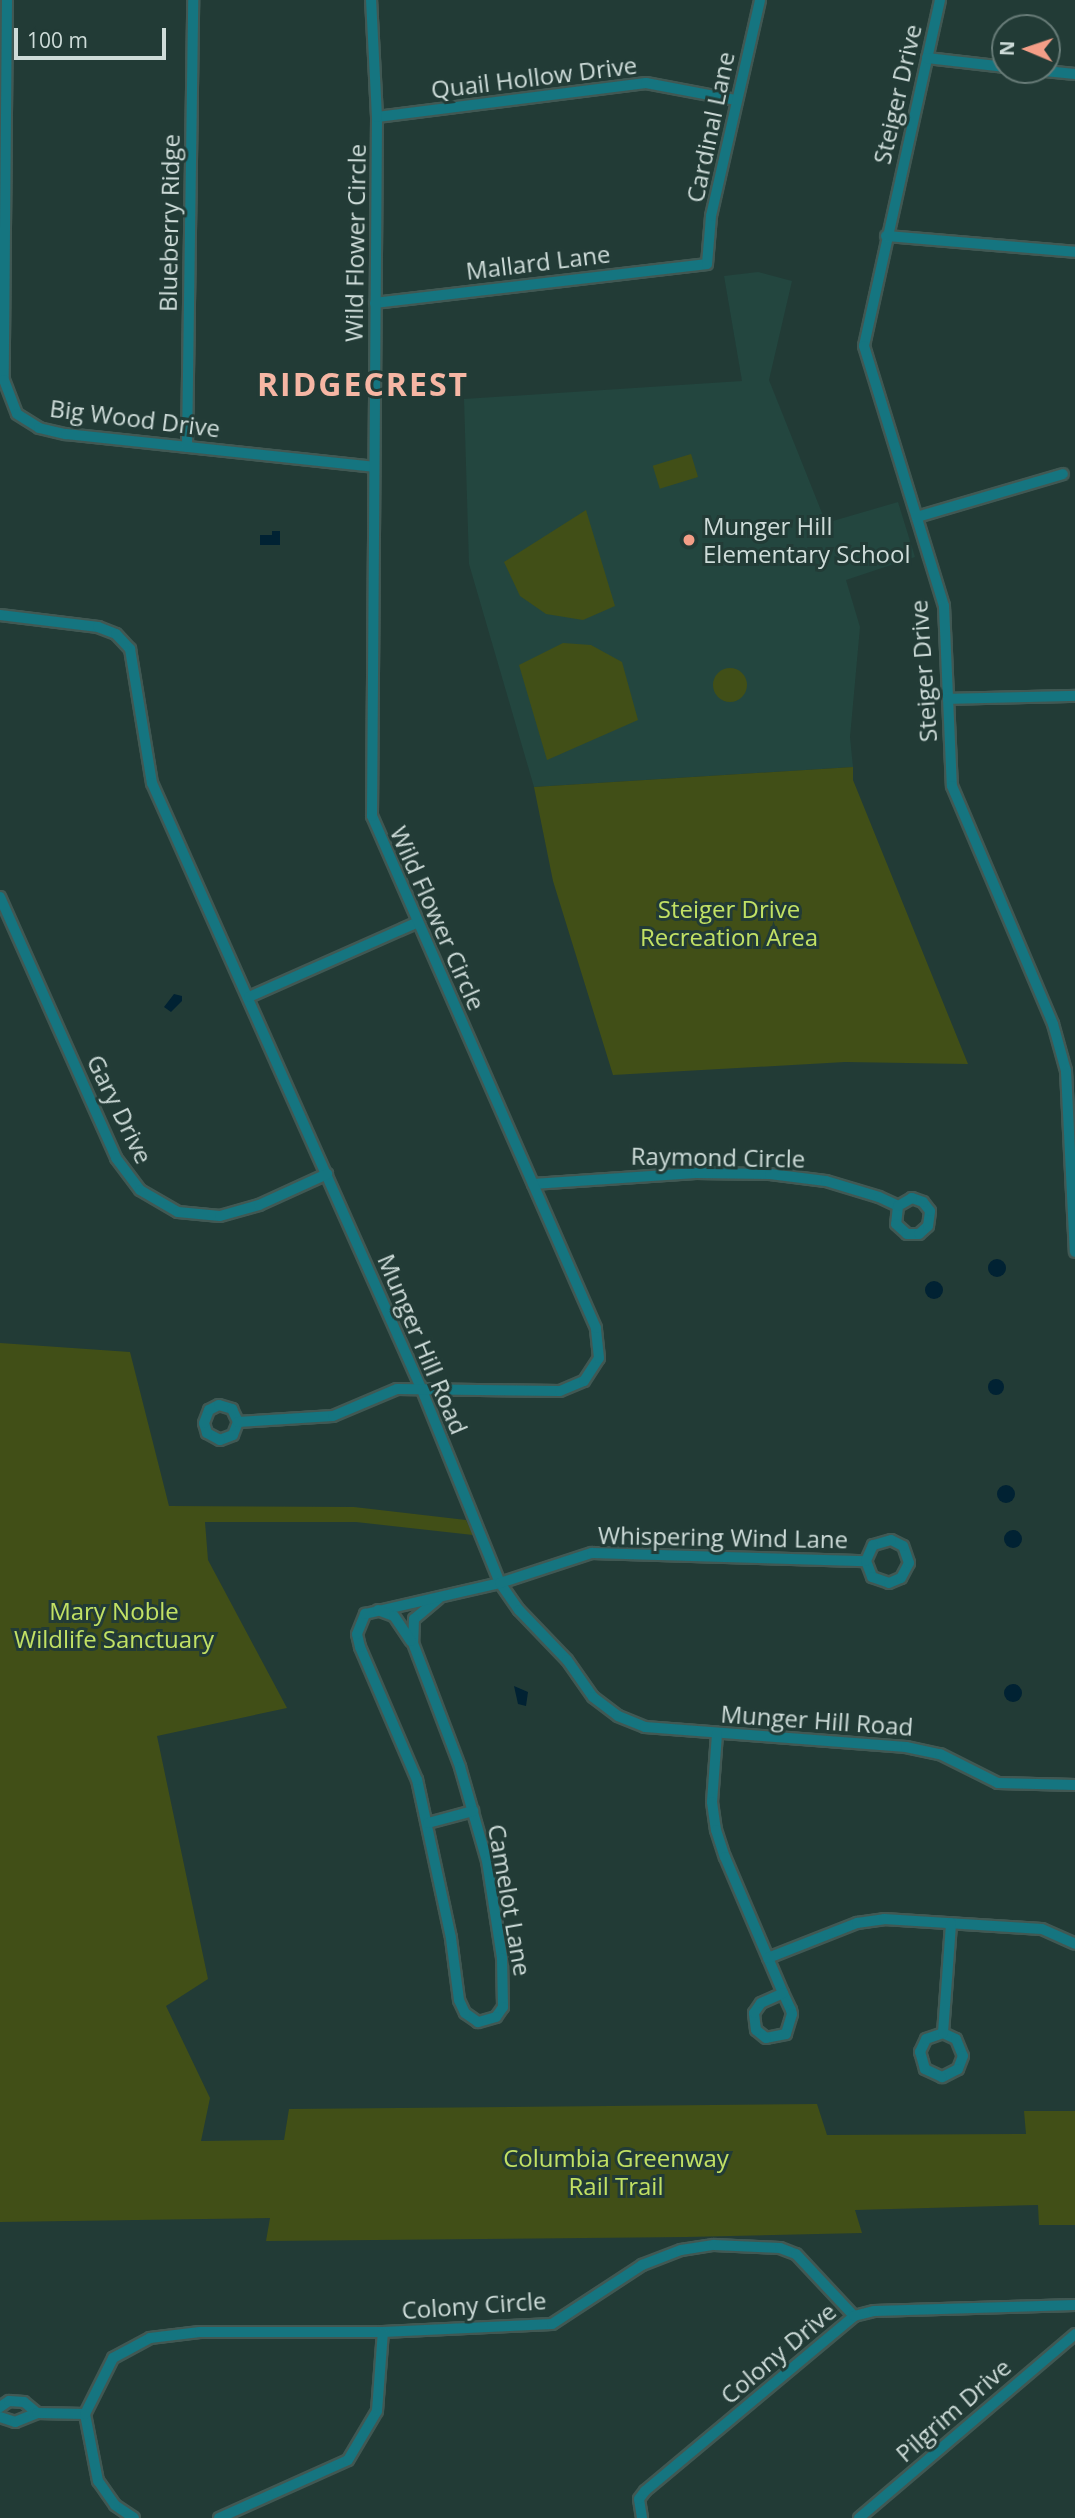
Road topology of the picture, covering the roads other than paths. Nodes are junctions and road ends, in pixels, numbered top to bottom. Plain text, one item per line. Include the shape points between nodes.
1 (7, 0) edge
2 (193, 0) edge
3 (371, 0) edge
4 (760, 0) edge
5 (940, 0) edge
6 (927, 58) junction
7 (991, 65) edge
8 (736, 100) junction
9 (377, 117) junction
10 (886, 236) junction
11 (1075, 252) edge
12 (706, 264) joint
13 (375, 303) junction
14 (187, 447) junction
15 (373, 467) junction
16 (1063, 474) dead end
17 (917, 517) junction
18 (0, 615) edge
19 (1075, 696) edge
20 (948, 699) junction
21 (0, 897) edge
22 (416, 923) junction
23 (249, 998) junction
24 (327, 1174) junction
25 (533, 1184) junction
26 (898, 1206) dead end
27 (1075, 1252) edge
28 (422, 1391) junction
29 (238, 1422) dead end
30 (866, 1561) junction
31 (500, 1583) junction
32 (438, 1599) junction
33 (376, 1610) junction
34 (413, 1643) junction
35 (717, 1734) junction
36 (1075, 1785) edge
37 (473, 1811) junction
38 (428, 1823) junction
39 (951, 1923) junction
40 (1075, 1944) edge
41 (768, 1958) junction
42 (783, 1993) junction
43 (943, 2033) junction
44 (1075, 2305) edge
45 (854, 2316) junction
46 (383, 2332) junction
47 (1075, 2334) edge
48 (0, 2407) edge
49 (37, 2413) junction
50 (85, 2414) junction
51 (0, 2417) edge
52 (134, 2518) edge
53 (219, 2518) edge
54 (642, 2518) edge
55 (859, 2518) edge

1 - 14 street, Big Wood Drive via 6,394 26,423 51,432
2 - 14 street, Blueberry Ridge
3 - 9 street, Wild Flower Circle
4 - 8 street, Cardinal Lane
5 - 6 street, Steiger Drive
6 - 7 street
6 - 10 street, Steiger Drive
8 - 9 street, Quail Hollow Drive via 646,83
8 - 12 street, Cardinal Lane via 711,216
9 - 13 street, Wild Flower Circle
10 - 11 street
10 - 17 street, Steiger Drive via 864,345
12 - 13 street, Mallard Lane
13 - 15 street, Wild Flower Circle
14 - 15 street, Big Wood Drive
15 - 22 street, Wild Flower Circle via 372,816
16 - 17 street
17 - 20 street, Steiger Drive via 944,606
18 - 23 street, Munger Hill Road via 98,627 116,634 130,649 148,771
19 - 20 street
20 - 27 street, Steiger Drive via 952,786 1053,1024 1066,1071
21 - 24 street, Gary Drive via 116,1158 140,1190 178,1212 220,1216 259,1205
22 - 23 street
22 - 25 street, Wild Flower Circle
23 - 24 street, Munger Hill Road
24 - 28 street, Munger Hill Road
25 - 26 street, Raymond Circle via 696,1173 770,1174 826,1181
25 - 28 street, Wild Flower Circle via 596,1328 597,1366 579,1385 560,1391
28 - 29 street, Wild Flower Circle via 391,1390 333,1416
28 - 31 street, Munger Hill Road
30 - 30 street, Whispering Wind Lane via 869,1574 884,1583 901,1578 909,1563 903,1546 891,1540 873,1545
30 - 31 street, Whispering Wind Lane via 613,1551
31 - 32 street
31 - 35 street, Munger Hill Road via 605,1708 645,1727
32 - 33 street
32 - 34 street via 414,1619
33 - 34 street, Camelot Lane via 394,1616
33 - 38 street, Camelot Lane via 360,1622 360,1647 417,1780
34 - 37 street, Camelot Lane
35 - 36 street, Munger Hill Road via 906,1747 940,1754 1005,1784
35 - 41 street via 712,1802 716,1830
37 - 38 street, Camelot Lane
37 - 38 street, Camelot Lane via 493,1899 504,1990 503,2007 496,2017 478,2022 465,2013 459,2000
39 - 40 street via 1042,1929
39 - 41 street via 884,1919 858,1923
39 - 43 street
41 - 42 street
42 - 42 street via 792,2014 791,2027 783,2036 766,2038 756,2030 754,2013 761,2003
43 - 43 street via 930,2036 920,2052 925,2069 942,2077 958,2069 963,2056 959,2042
44 - 45 street, Colony Drive via 886,2310
45 - 46 street, Colony Circle via 796,2254 780,2248 714,2245 681,2250 642,2265 552,2324
45 - 54 street, Colony Drive via 645,2491 639,2499
46 - 50 street, Colony Circle via 200,2332 150,2338 113,2358
46 - 53 street, Colony Circle via 377,2411 348,2460
47 - 55 street, Pilgrim Drive
48 - 49 street via 9,2401 24,2402
49 - 50 street
49 - 51 street via 15,2422
50 - 52 street via 98,2481 115,2505

